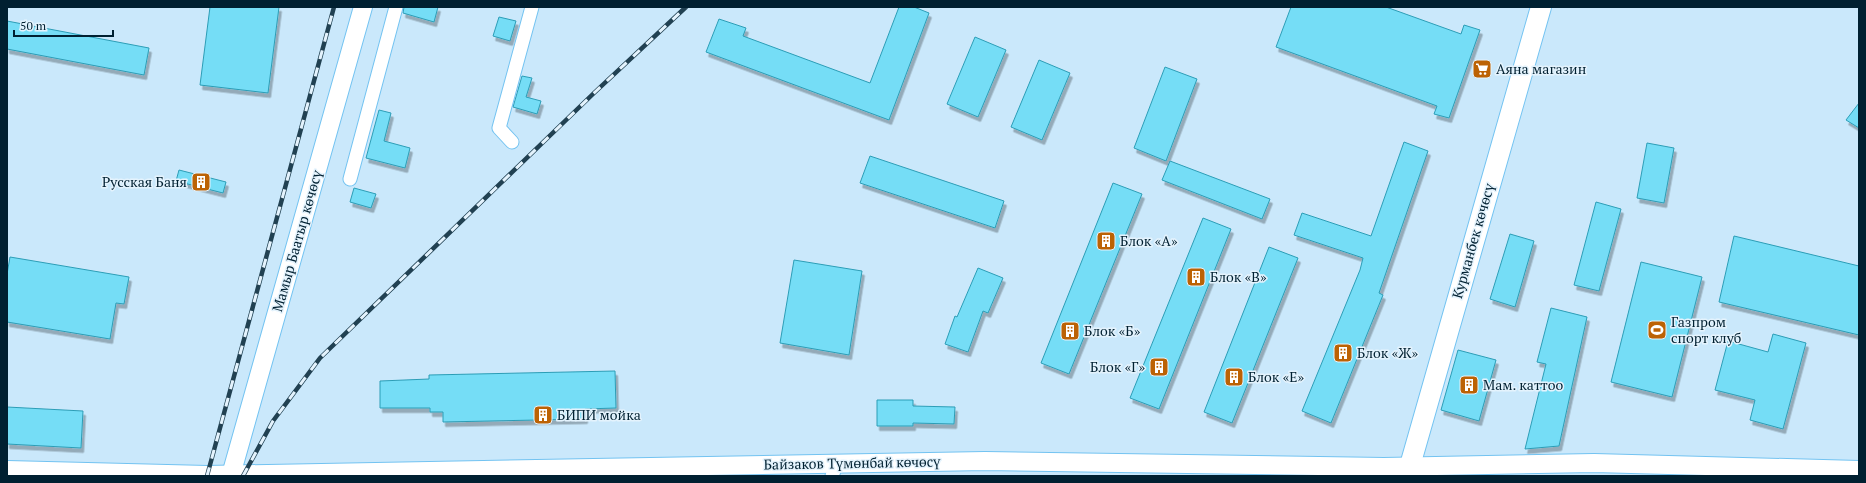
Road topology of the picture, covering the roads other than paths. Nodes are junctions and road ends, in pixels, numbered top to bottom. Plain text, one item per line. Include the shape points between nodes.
1 (363, 7) edge
2 (396, 7) edge
3 (532, 7) edge
4 (1541, 7) edge
5 (512, 142) dead end
6 (350, 179) dead end
7 (835, 469) edge
8 (7, 470) edge
9 (1859, 470) edge
10 (1408, 471) edge
11 (187, 475) edge
12 (243, 475) edge

1 - 12 main road, Мамыр Баатыр көчөсү
2 - 6 street
3 - 5 street via 499,128
4 - 10 main road, Курманбек көчөсү
7 - 10 main road, Байзаков Түмөнбай көчөсү via 992,461
7 - 12 main road, Байзаков Түмөнбай көчөсү
8 - 11 main road, Байзаков Түмөнбай көчөсү
9 - 10 main road, Байзаков Түмөнбай көчөсү via 1594,463
11 - 12 main road, Байзаков Түмөнбай көчөсү

